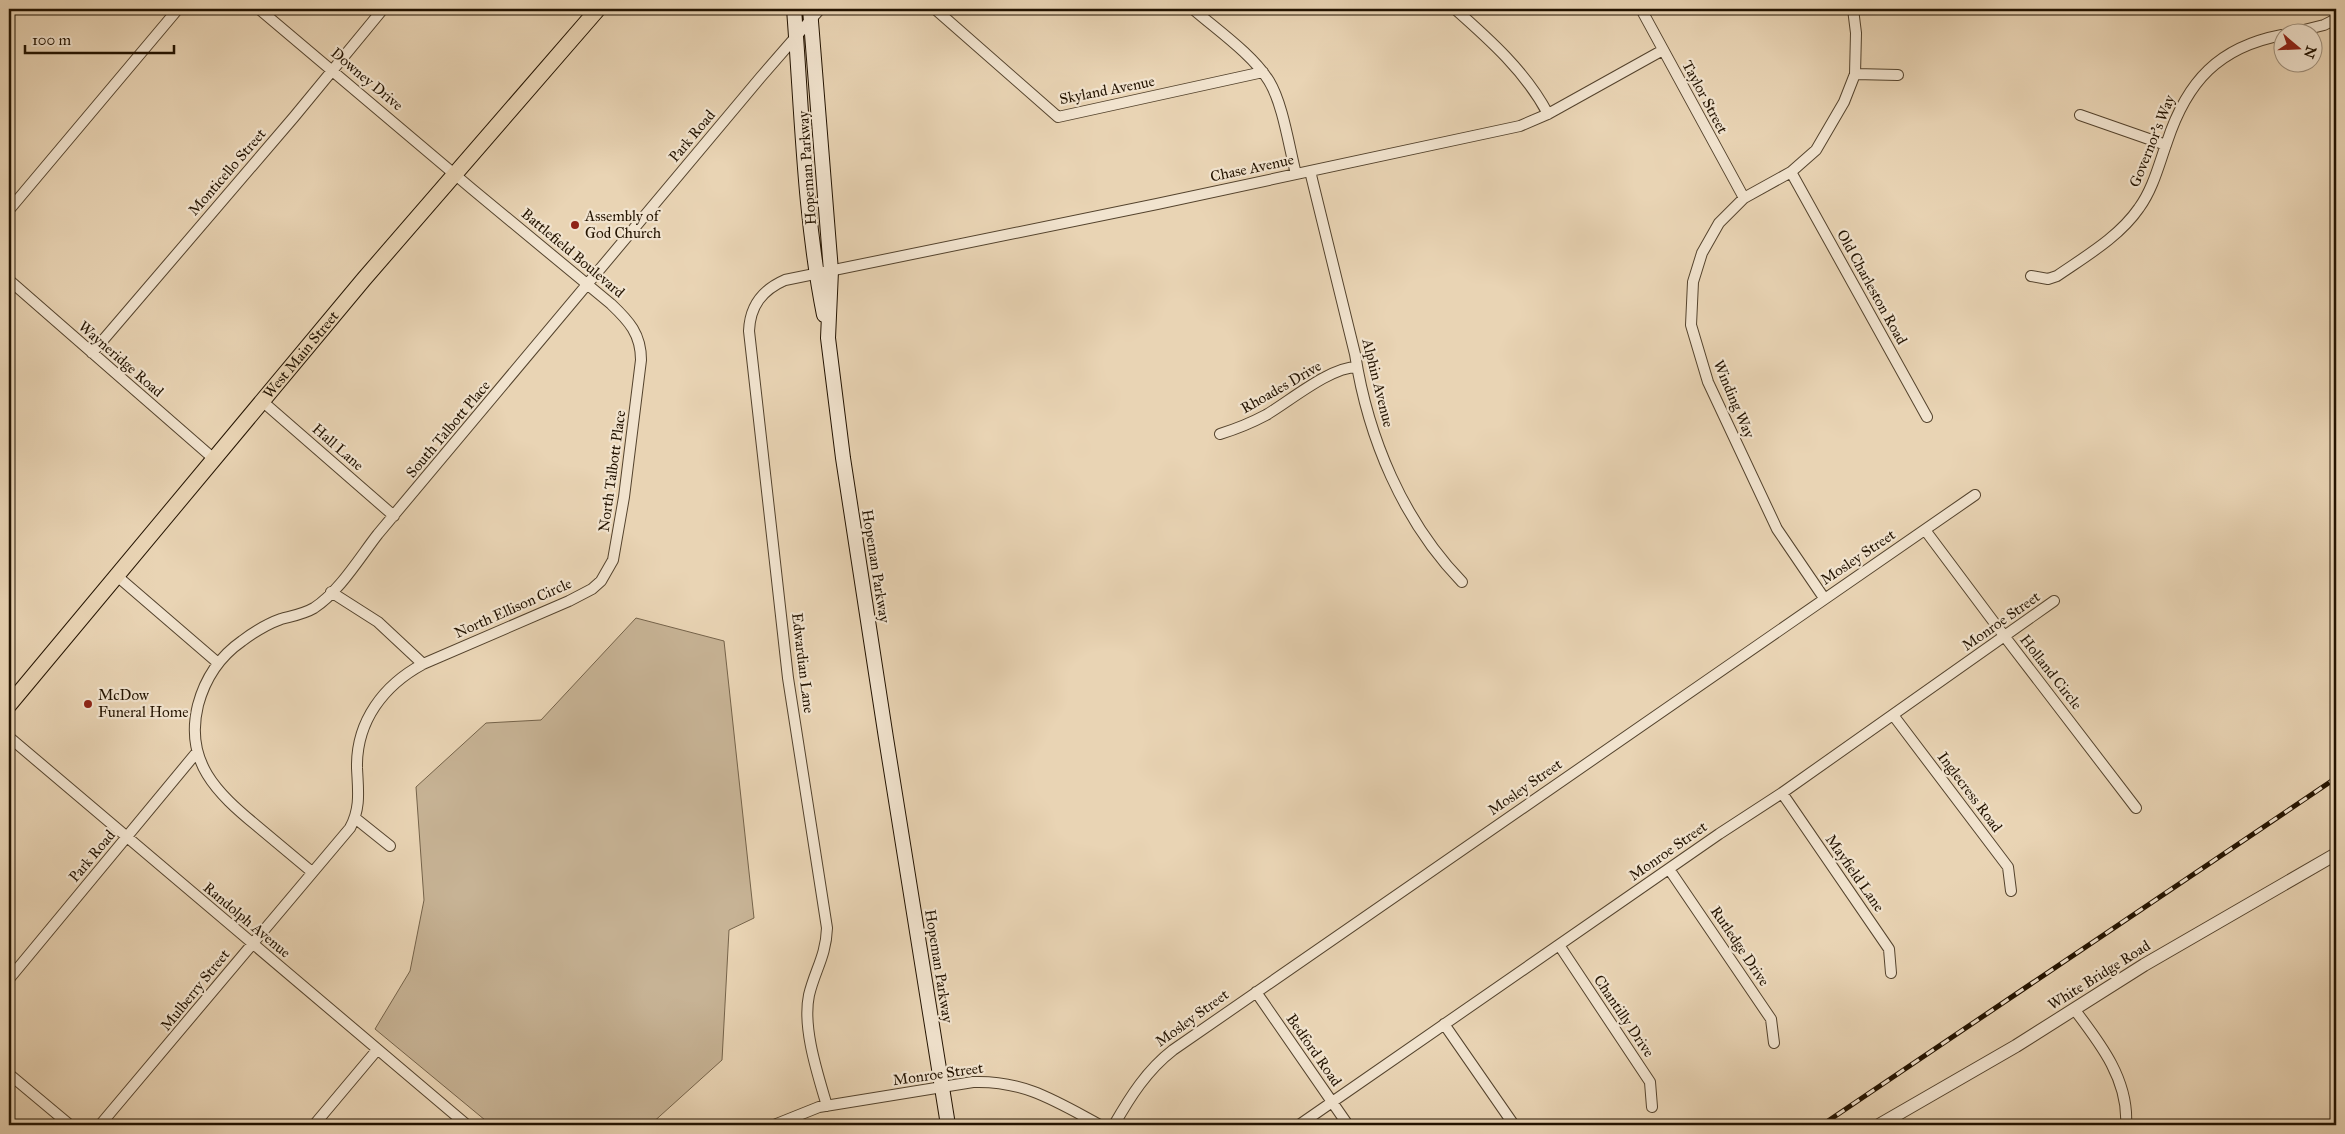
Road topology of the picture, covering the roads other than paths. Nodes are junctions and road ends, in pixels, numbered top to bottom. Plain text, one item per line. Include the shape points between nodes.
1 (178, 9) edge
2 (259, 9) edge
3 (383, 9) edge
4 (598, 9) edge
5 (794, 9) edge
6 (935, 9) edge
7 (1193, 9) edge
8 (1455, 9) edge
9 (1641, 9) edge
10 (1852, 9) edge
11 (814, 12) edge
12 (2336, 19) edge
13 (2322, 26) edge
14 (796, 36) junction
15 (2272, 38) edge
16 (1663, 50) junction
17 (333, 70) junction
18 (1263, 72) junction
19 (1855, 74) junction
20 (1898, 75) dead end
21 (1548, 114) junction
22 (2080, 115) dead end
23 (2166, 145) junction
24 (1310, 171) junction
25 (1791, 172) junction
26 (455, 173) junction
27 (1296, 174) junction
28 (1744, 198) junction
29 (9, 210) edge
30 (831, 271) junction
31 (816, 274) junction
32 (2031, 276) dead end
33 (9, 280) edge
34 (588, 285) junction
35 (828, 338) junction
36 (92, 353) junction
37 (1357, 367) junction
38 (640, 374) joint
39 (262, 401) junction
40 (1927, 417) dead end
41 (1220, 434) dead end
42 (214, 459) junction
43 (1975, 495) dead end
44 (394, 516) junction
45 (1925, 530) junction
46 (608, 571) joint
47 (117, 576) junction
48 (1462, 582) dead end
49 (331, 592) junction
50 (1824, 598) junction
51 (2054, 602) dead end
52 (2004, 637) junction
53 (218, 663) junction
54 (423, 664) junction
55 (9, 705) edge
56 (1893, 715) junction
57 (9, 737) edge
58 (197, 752) junction
59 (1782, 793) junction
60 (2136, 808) dead end
61 (355, 818) junction
62 (127, 838) junction
63 (390, 846) dead end
64 (2336, 854) edge
65 (1670, 869) junction
66 (312, 872) junction
67 (2011, 891) dead end
68 (252, 944) junction
69 (1559, 946) junction
70 (1891, 973) dead end
71 (9, 979) edge
72 (1256, 992) junction
73 (2074, 1009) junction
74 (1444, 1024) junction
75 (1774, 1043) dead end
76 (378, 1050) junction
77 (9, 1074) edge
78 (943, 1087) junction
79 (1331, 1102) junction
80 (827, 1106) junction
81 (1652, 1107) dead end
82 (70, 1125) edge
83 (100, 1125) edge
84 (314, 1125) edge
85 (467, 1125) edge
86 (774, 1125) edge
87 (948, 1125) edge
88 (1100, 1125) edge
89 (1114, 1125) edge
90 (1299, 1125) edge
91 (1348, 1125) edge
92 (1514, 1125) edge
93 (1879, 1125) edge
94 (2126, 1125) edge

1 - 29 street
2 - 17 street, Downey Drive
3 - 17 street, Monticello Street
4 - 26 main road, West Main Street
5 - 14 main road
6 - 18 street, Skyland Avenue via 1058,117
7 - 18 street
8 - 21 street via 1509,60
9 - 16 street, Taylor Street
10 - 19 street, Winding Way via 1856,33
11 - 14 street, Park Road
11 - 30 main road, Hopeman Parkway
12 - 13 street
14 - 31 main road
14 - 34 street, Park Road
15 - 23 street, Governor's Way via 2233,52 2208,69 2180,106
16 - 21 street, Chase Avenue
16 - 28 street, Taylor Street
17 - 26 street, Downey Drive
17 - 36 street, Monticello Street
18 - 27 street via 1276,95
19 - 20 street
19 - 25 street, Winding Way via 1828,132 1816,150
21 - 24 street, Chase Avenue via 1498,132
22 - 23 street
23 - 32 street, Governor's Way via 2148,192 2136,213 2119,231 2057,276 2048,279
24 - 27 street, Chase Avenue
24 - 37 street, Alphin Avenue
25 - 28 street, Winding Way
25 - 40 street, Old Charleston Road
26 - 34 street, Battlefield Boulevard
26 - 39 main road, West Main Street
27 - 30 street, Chase Avenue
28 - 50 street, Winding Way via 1719,223 1702,253 1693,282 1691,325 1708,382 1777,529
30 - 31 street, Edwardian Lane
30 - 35 main road, Hopeman Parkway
31 - 35 main road
31 - 80 street, Edwardian Lane via 785,280 769,288 753,307 749,331 788,678 827,928 825,950 807,1014
33 - 36 street, Wayneridge Road
34 - 38 street, Battlefield Boulevard via 632,324 641,348
34 - 44 street, South Talbott Place
35 - 78 main road, Hopeman Parkway via 843,458
36 - 42 street, Wayneridge Road
37 - 41 street, Rhoades Drive via 1329,376 1265,416
37 - 48 street, Alphin Avenue via 1376,438 1395,484 1432,546
38 - 46 street, North Talbott Place via 618,540
39 - 42 main road, West Main Street
39 - 44 street, Hall Lane
42 - 47 main road, West Main Street
43 - 45 street, Mosley Street
44 - 49 street, South Talbott Place
45 - 50 street, Mosley Street
45 - 52 street, Holland Circle
46 - 54 street, North Ellison Circle via 592,589 569,601
47 - 53 street
47 - 55 main road, West Main Street
49 - 53 street, South Talbott Place via 313,609 252,634
49 - 54 street via 378,622
50 - 72 street, Mosley Street
51 - 52 street, Monroe Street
52 - 56 street, Monroe Street
52 - 60 street, Holland Circle
53 - 58 street, South Talbott Place via 204,686 197,710
54 - 61 street, North Ellison Circle via 393,683 367,719 358,749 359,798
56 - 59 street, Monroe Street
56 - 67 street, Inglecress Road via 2008,867
57 - 62 street, Randolph Avenue
58 - 62 street, Park Road
58 - 66 street via 207,775 222,796
59 - 65 street, Monroe Street
59 - 70 street, Mayfield Lane via 1889,949
61 - 63 street
61 - 66 street, Mulberry Street
62 - 68 street, Randolph Avenue
62 - 71 street, Park Road
64 - 73 street, White Bridge Road
65 - 69 street, Monroe Street
65 - 75 street, Rutledge Drive via 1771,1019
66 - 68 street, Mulberry Street
68 - 76 street, Randolph Avenue
68 - 83 street, Mulberry Street
69 - 74 street, Monroe Street
69 - 81 street, Chantilly Drive via 1650,1082
72 - 79 street, Bedford Road
72 - 89 street, Mosley Street via 1161,1059 1140,1084
73 - 93 street, White Bridge Road
73 - 94 street via 2110,1061 2121,1084
74 - 79 street, Monroe Street
74 - 92 street
76 - 84 street
76 - 85 street, Randolph Avenue
77 - 82 street
78 - 80 street, Monroe Street
78 - 87 main road, Hopeman Parkway
78 - 88 street, Monroe Street via 989,1081 1017,1085
79 - 90 street, Monroe Street
79 - 91 street, Bedford Road
80 - 86 street, Monroe Street

